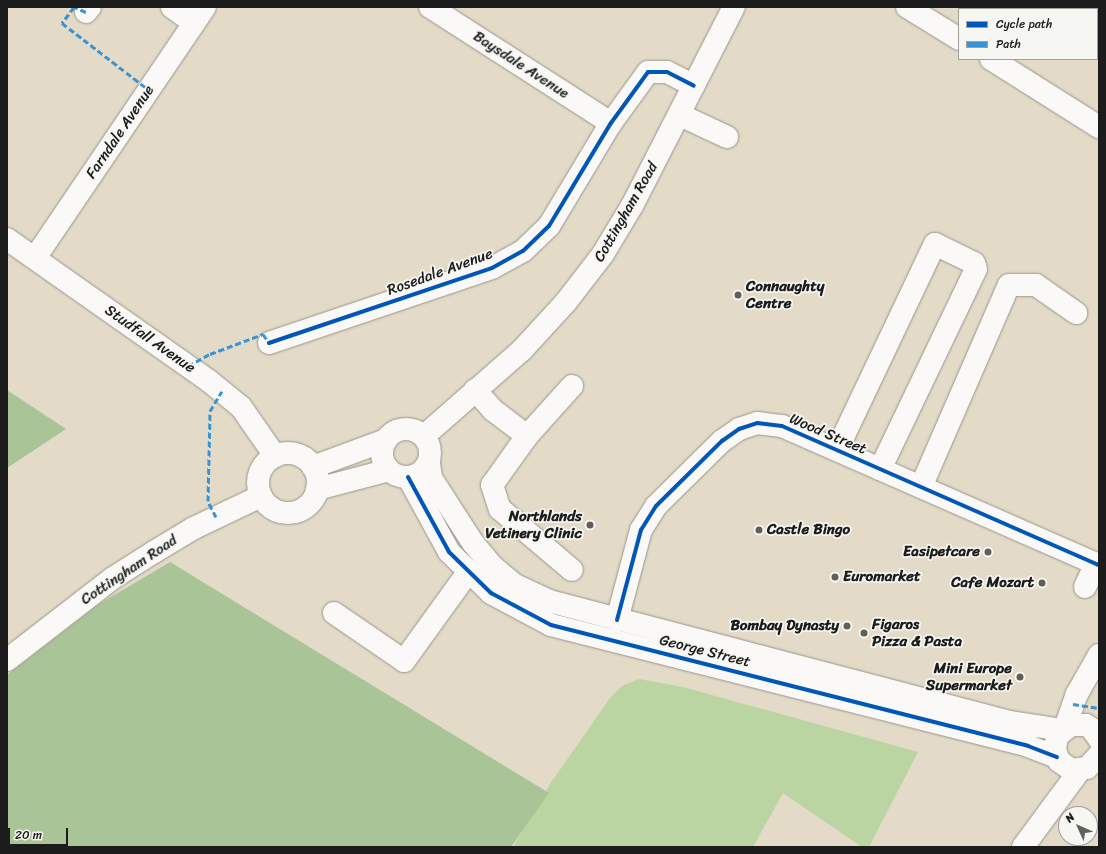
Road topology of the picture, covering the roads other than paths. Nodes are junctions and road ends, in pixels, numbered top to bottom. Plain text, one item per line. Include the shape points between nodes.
1 (172, 7) edge
2 (430, 7) edge
3 (734, 7) edge
4 (907, 7) edge
5 (200, 15) edge
6 (937, 15) edge
7 (958, 38) edge
8 (993, 60) edge
9 (694, 86) junction
10 (680, 115) junction
11 (611, 123) junction
12 (1099, 126) edge
13 (727, 137) dead end
14 (7, 239) edge
15 (35, 258) junction
16 (1076, 313) dead end
17 (269, 343) dead end
18 (572, 386) dead end
19 (475, 390) junction
20 (424, 436) junction
21 (527, 436) junction
22 (386, 440) junction
23 (837, 450) junction
24 (274, 456) junction
25 (429, 463) junction
26 (313, 467) junction
27 (880, 469) junction
28 (398, 473) junction
29 (921, 487) junction
30 (317, 489) junction
31 (261, 496) junction
32 (1098, 564) edge
33 (572, 570) dead end
34 (469, 571) junction
35 (1084, 587) dead end
36 (334, 613) dead end
37 (617, 620) junction
38 (1099, 655) edge
39 (7, 660) edge
40 (1063, 729) junction
41 (1096, 749) edge
42 (1058, 759) junction
43 (1050, 809) junction
44 (1024, 847) edge

1 - 5 street
2 - 11 street, Baysdale Avenue
3 - 9 street, Cottingham Road
4 - 6 street
5 - 15 street, Farndale Avenue
6 - 7 street
8 - 12 street
9 - 10 street, Cottingham Road
9 - 11 street, Rosedale Avenue via 667,72 648,72
10 - 13 street
10 - 19 street, Cottingham Road via 603,254 566,302 522,350
11 - 17 street, Rosedale Avenue via 549,226 523,251 492,268
14 - 15 street, Studfall Avenue
15 - 24 street, Studfall Avenue via 209,380 241,407
16 - 29 street via 1036,285 1009,285
18 - 21 street
19 - 20 street, Cottingham Road
19 - 21 street via 494,410
20 - 22 street via 418,431 404,429 397,430
20 - 25 street via 430,449
21 - 33 street via 492,485 500,509
22 - 26 street
22 - 28 street via 382,455
23 - 27 street, Wood Street
23 - 27 street via 935,244 974,263 976,269
23 - 37 street, Wood Street via 782,426 757,423 739,429 722,441 656,506 641,530
24 - 26 street via 283,453 300,455
24 - 31 street via 264,465 258,478
25 - 28 street via 424,470
25 - 37 street, George Street via 431,478 473,543 492,566 515,585 549,601
26 - 30 street via 317,474
27 - 29 street, Wood Street
28 - 30 street
28 - 34 street, George Street via 449,552
29 - 32 street, Wood Street
30 - 31 street via 308,505 291,512 273,509
31 - 39 street, Cottingham Road via 194,528 154,552 102,587
32 - 35 street
34 - 36 street via 404,660
34 - 42 street, George Street via 491,593 551,625 1013,742
37 - 40 street, George Street via 1009,722
38 - 40 street via 1077,694
40 - 41 street, George Street via 1078,724 1086,725
40 - 42 street via 1055,743
41 - 42 street, George Street via 1072,770
41 - 43 street
42 - 43 street
43 - 44 street

